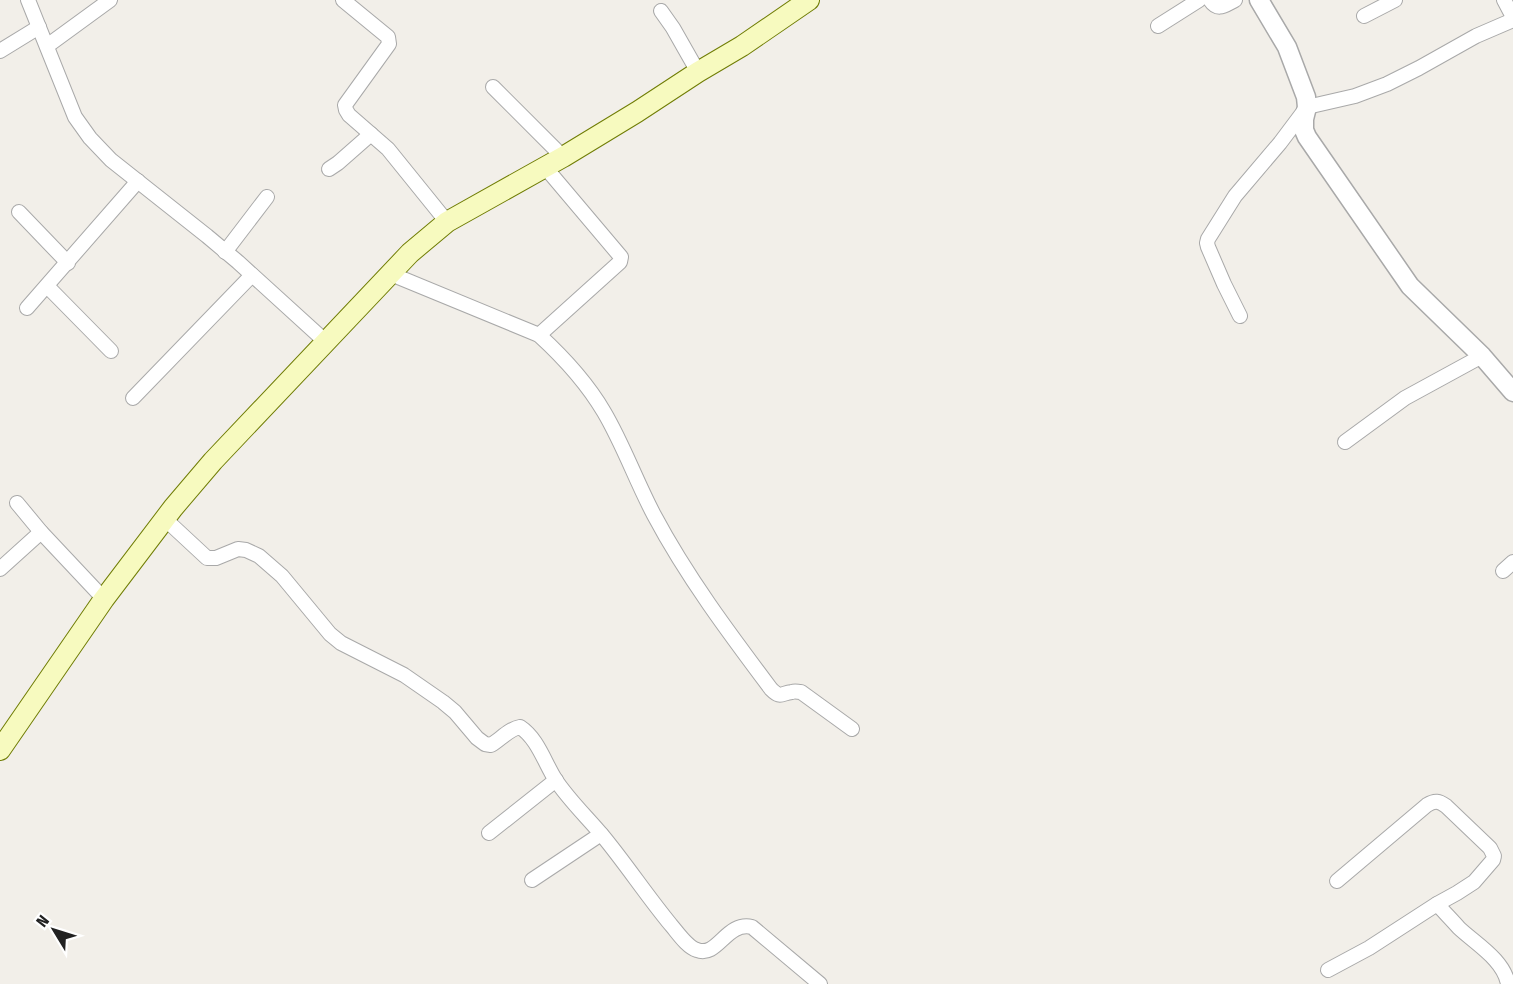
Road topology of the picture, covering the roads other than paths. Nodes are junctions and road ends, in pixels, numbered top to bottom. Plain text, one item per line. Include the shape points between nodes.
1 (28, 0) edge
2 (110, 0) edge
3 (343, 0) edge
4 (1198, 0) edge
5 (1210, 0) edge
6 (1235, 0) edge
7 (1259, 0) edge
8 (1395, 0) edge
9 (1504, 0) edge
10 (796, 4) edge
11 (661, 10) dead end
12 (1364, 16) dead end
13 (1513, 18) edge
14 (1158, 26) dead end
15 (39, 27) junction
16 (47, 46) junction
17 (0, 51) edge
18 (698, 72) junction
19 (493, 87) dead end
20 (1307, 107) junction
21 (370, 134) junction
22 (563, 157) junction
23 (545, 167) junction
24 (329, 169) dead end
25 (138, 182) junction
26 (267, 198) dead end
27 (19, 212) dead end
28 (447, 222) junction
29 (225, 252) junction
30 (68, 263) junction
31 (391, 274) junction
32 (252, 275) junction
33 (47, 286) junction
34 (27, 308) dead end
35 (1240, 316) dead end
36 (539, 335) junction
37 (326, 342) junction
38 (111, 351) dead end
39 (1482, 356) junction
40 (1513, 392) edge
41 (133, 398) dead end
42 (1345, 442) dead end
43 (17, 503) dead end
44 (165, 519) junction
45 (41, 532) junction
46 (0, 569) edge
47 (104, 599) junction
48 (852, 729) dead end
49 (0, 750) edge
50 (556, 780) junction
51 (489, 833) dead end
52 (601, 834) junction
53 (532, 880) dead end
54 (1337, 881) dead end
55 (1437, 904) junction
56 (1328, 970) dead end
57 (820, 984) edge
58 (1508, 984) edge

1 - 15 street
2 - 16 street
3 - 21 street via 389,40 345,105
4 - 14 street
5 - 6 street via 1219,7
7 - 20 street via 1287,47
8 - 12 street
9 - 13 street
10 - 18 main road via 742,46
11 - 18 street
13 - 20 street via 1387,84
15 - 16 street
15 - 17 street
16 - 25 street via 75,117 104,153
18 - 22 main road
19 - 22 street
20 - 35 street via 1235,196 1208,239 1208,248
20 - 39 street via 1307,137 1395,265 1410,286
21 - 24 street
21 - 28 street via 388,149
22 - 23 main road
23 - 28 main road
23 - 36 street via 621,257
25 - 29 street
25 - 30 street
26 - 29 street
27 - 30 street
28 - 31 main road
29 - 32 street
30 - 33 street
31 - 36 street
31 - 37 main road
32 - 37 street
32 - 41 street
33 - 34 street
33 - 38 street
36 - 48 street via 603,411 653,514 684,566 771,689 782,696 801,693
37 - 44 main road via 213,461
39 - 40 street
39 - 42 street via 1405,398
43 - 45 street
44 - 47 main road
44 - 50 street via 207,558 238,549 259,556 282,576 330,634 404,675 443,702 484,744 491,745 519,726 528,732
45 - 46 street
45 - 47 street
47 - 49 main road
50 - 51 street
50 - 52 street
52 - 53 street
52 - 57 street via 662,914 696,950 712,949 746,925
54 - 55 street via 1427,805 1440,802 1494,856 1474,882
55 - 56 street
55 - 58 street via 1501,967

